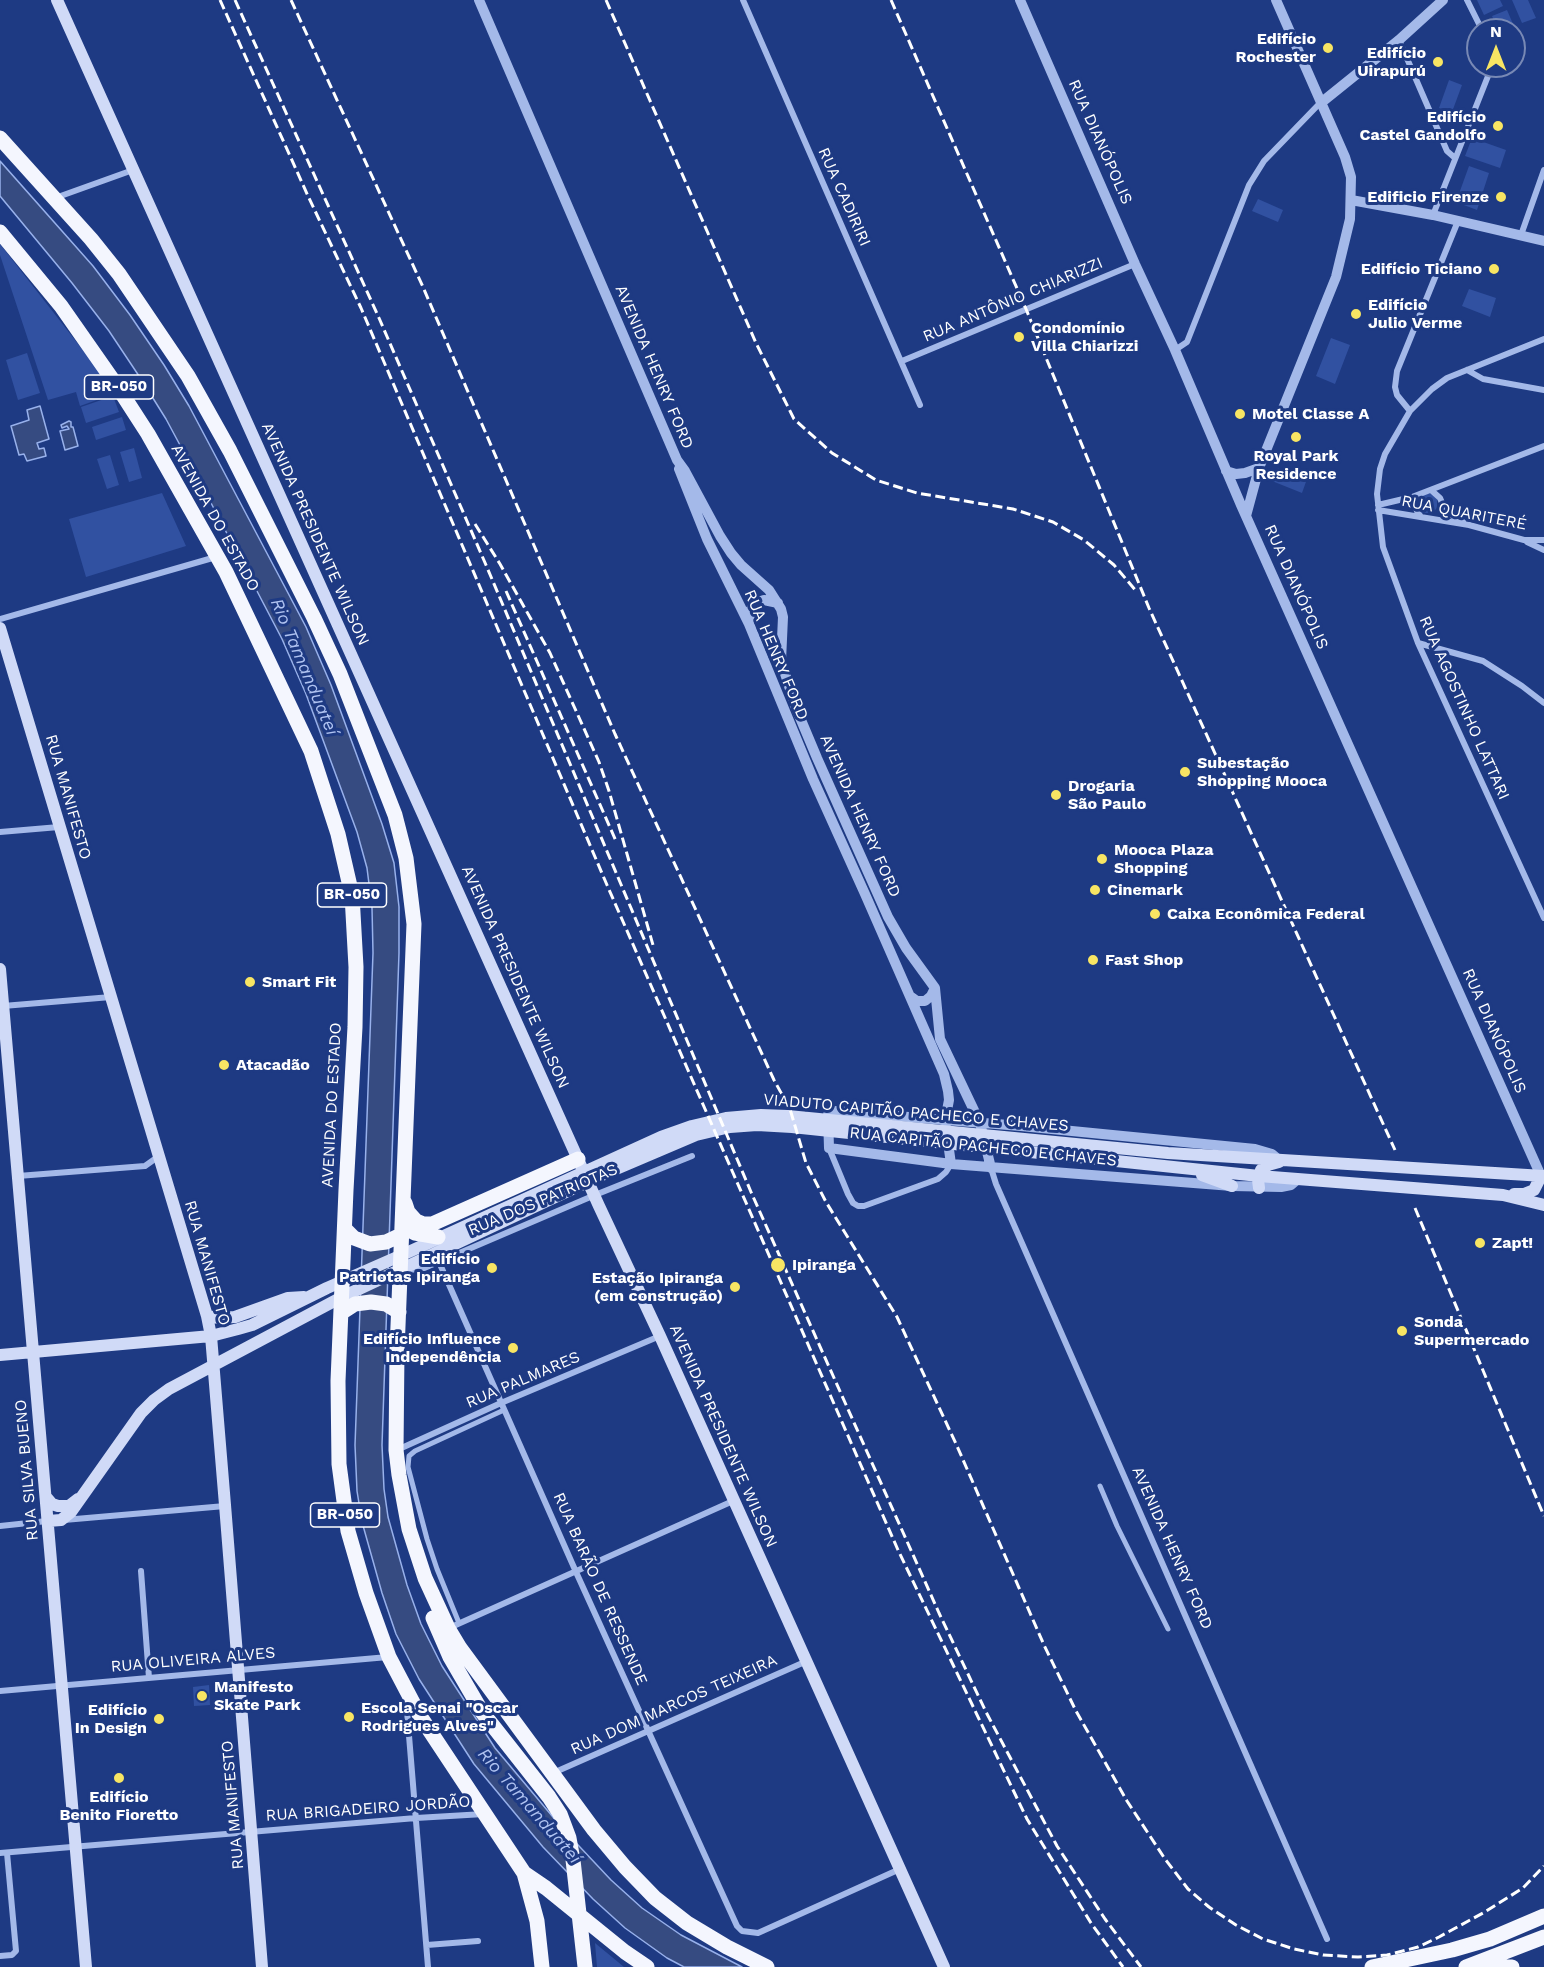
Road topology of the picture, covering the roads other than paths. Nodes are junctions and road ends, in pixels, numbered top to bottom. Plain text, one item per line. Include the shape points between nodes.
1 (57, 0) edge
2 (479, 0) edge
3 (743, 0) edge
4 (1020, 0) edge
5 (1276, 0) edge
6 (1443, 0) edge
7 (1467, 0) edge
8 (1476, 18) edge
9 (1399, 40) junction
10 (1487, 78) edge
11 (1322, 102) junction
12 (0, 138) edge
13 (1455, 158) junction
14 (134, 170) junction
15 (1544, 170) edge
16 (54, 198) junction
17 (1351, 200) junction
18 (1433, 215) junction
19 (1458, 221) junction
20 (0, 232) edge
21 (1521, 236) junction
22 (1544, 241) edge
23 (1135, 264) junction
24 (1544, 339) edge
25 (1175, 350) junction
26 (902, 361) junction
27 (1467, 370) junction
28 (1544, 390) edge
29 (920, 405) dead end
30 (1410, 411) junction
31 (1544, 446) edge
32 (677, 460) junction
33 (1259, 468) junction
34 (1226, 471) junction
35 (1431, 490) junction
36 (1412, 497) junction
37 (1378, 507) junction
38 (1246, 516) junction
39 (1421, 516) junction
40 (1469, 525) junction
41 (1524, 540) junction
42 (1544, 540) edge
43 (1544, 550) edge
44 (217, 556) junction
45 (778, 604) junction
46 (0, 619) edge
47 (749, 624) junction
48 (0, 628) edge
49 (1418, 643) junction
50 (1544, 703) edge
51 (60, 827) junction
52 (0, 832) edge
53 (1544, 918) edge
54 (0, 969) edge
55 (935, 988) junction
56 (910, 996) junction
57 (111, 997) junction
58 (3, 1006) junction
59 (945, 1121) junction
60 (980, 1123) junction
61 (829, 1148) junction
62 (1168, 1153) joint
63 (159, 1156) junction
64 (692, 1156) dead end
65 (578, 1160) junction
66 (1284, 1160) junction
67 (951, 1164) junction
68 (991, 1168) junction
69 (1183, 1168) junction
70 (1425, 1169) junction
71 (18, 1176) junction
72 (1543, 1179) edge
73 (1259, 1182) junction
74 (1232, 1186) junction
75 (1419, 1189) junction
76 (595, 1195) junction
77 (1503, 1195) junction
78 (404, 1202) junction
79 (1544, 1205) edge
80 (345, 1229) junction
81 (403, 1231) junction
82 (439, 1250) junction
83 (402, 1263) junction
84 (343, 1281) junction
85 (309, 1297) junction
86 (342, 1297) junction
87 (399, 1312) junction
88 (341, 1313) junction
89 (207, 1316) junction
90 (211, 1336) junction
91 (660, 1336) junction
92 (33, 1352) junction
93 (0, 1355) edge
94 (214, 1366) junction
95 (503, 1406) junction
96 (396, 1450) junction
97 (1100, 1486) dead end
98 (46, 1497) junction
99 (81, 1497) junction
100 (733, 1501) junction
101 (225, 1505) junction
102 (61, 1520) junction
103 (48, 1521) junction
104 (0, 1526) edge
105 (141, 1571) dead end
106 (576, 1572) junction
107 (425, 1578) junction
108 (453, 1625) junction
109 (1168, 1629) dead end
110 (389, 1657) junction
111 (807, 1661) junction
112 (238, 1670) junction
113 (149, 1678) junction
114 (62, 1685) junction
115 (405, 1687) junction
116 (0, 1691) edge
117 (650, 1730) junction
118 (553, 1774) junction
119 (486, 1814) junction
120 (416, 1818) junction
121 (251, 1832) junction
122 (76, 1847) junction
123 (4, 1853) edge
124 (900, 1869) junction
125 (524, 1873) junction
126 (1544, 1916) edge
127 (1544, 1937) edge
128 (1327, 1939) dead end
129 (478, 1941) dead end
130 (427, 1945) junction
131 (0, 1956) edge
132 (1468, 1966) edge
133 (86, 1967) edge
134 (262, 1967) edge
135 (428, 1967) edge
136 (542, 1967) edge
137 (585, 1967) edge
138 (647, 1967) edge
139 (768, 1967) edge
140 (944, 1967) edge
141 (1372, 1967) edge
142 (1512, 1967) edge

1 - 14 main road, AVENIDA PRESIDENTE WILSON
2 - 32 street, AVENIDA HENRY FORD
3 - 26 street, RUA CADIRIRI
4 - 23 street, RUA DIANÓPOLIS
5 - 11 street
6 - 9 street
7 - 8 street
9 - 11 street
9 - 13 street via 1448,152
10 - 13 street
11 - 17 street via 1351,177
11 - 25 street via 1264,161 1249,185 1187,342
12 - 16 highway, BR-050
13 - 18 street
14 - 16 street
14 - 65 main road, AVENIDA PRESIDENTE WILSON
15 - 21 street
16 - 78 highway, BR-050 via 105,256 148,315 230,451 340,674 395,814 406,858 414,924
17 - 18 street
17 - 33 street via 1336,277
18 - 19 street
19 - 21 street
19 - 30 street via 1397,371 1397,395
20 - 44 highway, AVENIDA DO ESTADO / BR-050 via 62,306 111,376
21 - 22 street
23 - 25 street, RUA DIANÓPOLIS
23 - 26 street, RUA ANTÔNIO CHIARIZZI
24 - 27 street, RUA AGOSTINHO LATTARI
25 - 34 street, RUA DIANÓPOLIS
26 - 29 street, RUA CADIRIRI
27 - 28 street via 1483,379
27 - 30 street, RUA AGOSTINHO LATTARI via 1439,383
30 - 37 street, RUA AGOSTINHO LATTARI via 1385,454 1378,483
31 - 35 street
32 - 45 street, AVENIDA HENRY FORD via 730,553 769,590
32 - 47 street, RUA HENRY FORD via 707,539
33 - 34 street via 1245,474
33 - 38 street
34 - 38 street, RUA DIANÓPOLIS
35 - 36 street
35 - 40 street via 1449,514
36 - 37 street
36 - 39 street
37 - 39 street, RUA QUARITERÉ
37 - 49 street, RUA AGOSTINHO LATTARI via 1383,547
38 - 72 street, RUA DIANÓPOLIS
39 - 40 street, RUA QUARITERÉ
40 - 41 street, RUA QUARITERÉ
41 - 42 street, RUA QUARITERÉ
41 - 43 street
44 - 46 street
44 - 80 highway, AVENIDA DO ESTADO / BR-050 via 311,751 338,834 352,896 355,1027
45 - 47 street via 764,600 755,603
45 - 55 street, AVENIDA HENRY FORD via 783,618 781,661 796,708 888,917
47 - 56 street, RUA HENRY FORD
48 - 51 main road, RUA MANIFESTO
49 - 50 street via 1483,661
49 - 53 street, RUA AGOSTINHO LATTARI
51 - 52 street
51 - 57 main road, RUA MANIFESTO
54 - 58 main road, RUA SILVA BUENO
55 - 56 street via 925,1001
55 - 60 street via 942,1044
56 - 59 street, RUA HENRY FORD via 947,1084
57 - 58 street
57 - 63 main road, RUA MANIFESTO
58 - 71 main road, RUA SILVA BUENO
59 - 60 street, RUA CAPITÃO PACHECO E CHAVES
59 - 61 street, RUA CAPITÃO PACHECO E CHAVES via 831,1111
59 - 67 street, RUA HENRY FORD
60 - 66 street, RUA CAPITÃO PACHECO E CHAVES via 1256,1149
60 - 68 street
61 - 67 street, RUA CAPITÃO PACHECO E CHAVES
61 - 67 street via 850,1200 858,1206 938,1179
62 - 66 main road, RUA CAPITÃO PACHECO E CHAVES
62 - 82 main road, VIADUTO CAPITÃO PACHECO E CHAVES via 788,1116 726,1118 661,1137
63 - 71 street via 145,1166
63 - 89 main road, RUA MANIFESTO
64 - 76 street, RUA DOS PATRIOTAS
65 - 76 main road, AVENIDA PRESIDENTE WILSON
65 - 78 highway via 432,1224 416,1221
66 - 70 main road, RUA CAPITÃO PACHECO E CHAVES
66 - 73 main road via 1261,1170
67 - 68 street, RUA CAPITÃO PACHECO E CHAVES
68 - 74 street, RUA CAPITÃO PACHECO E CHAVES
68 - 128 street, AVENIDA HENRY FORD
69 - 73 main road, RUA CAPITÃO PACHECO E CHAVES
69 - 74 main road
69 - 82 main road, VIADUTO CAPITÃO PACHECO E CHAVES via 792,1127 730,1127 696,1135 602,1174
70 - 72 main road, RUA CAPITÃO PACHECO E CHAVES
70 - 75 main road via 1426,1180
71 - 92 main road, RUA SILVA BUENO
72 - 77 main road via 1532,1192
73 - 74 street, RUA CAPITÃO PACHECO E CHAVES
73 - 75 main road, RUA CAPITÃO PACHECO E CHAVES via 1298,1179
75 - 77 main road, RUA CAPITÃO PACHECO E CHAVES
76 - 82 street, RUA DOS PATRIOTAS
76 - 91 main road, AVENIDA PRESIDENTE WILSON
77 - 79 main road, RUA CAPITÃO PACHECO E CHAVES
78 - 81 highway, BR-050
80 - 81 highway via 354,1238 370,1244 386,1242
80 - 84 highway, AVENIDA DO ESTADO / BR-050
81 - 82 highway via 415,1233
81 - 83 highway, BR-050
82 - 83 main road, VIADUTO CAPITÃO PACHECO E CHAVES
82 - 95 street, RUA BARÃO DE RESSENDE
83 - 84 main road
83 - 86 main road
83 - 87 highway, BR-050
84 - 85 main road
84 - 86 highway, AVENIDA DO ESTADO / BR-050
85 - 89 main road via 288,1298 235,1317
85 - 90 main road via 252,1325
86 - 88 highway, AVENIDA DO ESTADO / BR-050
86 - 94 main road
87 - 88 highway via 386,1304 371,1302 355,1304
87 - 96 highway, BR-050
88 - 110 highway, AVENIDA DO ESTADO / BR-050 via 337,1442 341,1491 348,1531
89 - 90 main road, RUA MANIFESTO
90 - 92 main road
90 - 94 main road, RUA MANIFESTO
91 - 95 street, RUA PALMARES
91 - 100 main road, AVENIDA PRESIDENTE WILSON
92 - 93 main road
92 - 98 main road, RUA SILVA BUENO
94 - 99 main road via 169,1389 147,1406
94 - 101 main road, RUA MANIFESTO
95 - 96 street, RUA PALMARES
95 - 106 street, RUA BARÃO DE RESSENDE
95 - 108 street via 409,1456 408,1467
96 - 107 highway, BR-050 via 409,1529
97 - 109 street
98 - 99 main road via 58,1506 69,1506
98 - 103 main road, RUA SILVA BUENO
99 - 102 main road
100 - 106 street
100 - 111 main road, AVENIDA PRESIDENTE WILSON
101 - 102 street
101 - 112 main road, RUA MANIFESTO
102 - 103 main road
103 - 104 street
103 - 114 main road, RUA SILVA BUENO
105 - 113 street
106 - 108 street
106 - 117 street, RUA BARÃO DE RESSENDE
107 - 108 highway
107 - 137 highway, BR-050 via 436,1628 468,1690 560,1814 573,1860
108 - 118 highway via 466,1656
110 - 112 street, RUA OLIVEIRA ALVES
110 - 115 highway, AVENIDA DO ESTADO / BR-050
111 - 117 street, RUA DOM MARCOS TEIXEIRA
111 - 124 main road, AVENIDA PRESIDENTE WILSON
112 - 113 street, RUA OLIVEIRA ALVES
112 - 121 main road, RUA MANIFESTO
113 - 114 street, RUA OLIVEIRA ALVES
114 - 116 street, RUA OLIVEIRA ALVES
114 - 122 main road, RUA SILVA BUENO
115 - 119 highway, AVENIDA DO ESTADO / BR-050
115 - 120 street
117 - 118 street, RUA DOM MARCOS TEIXEIRA
117 - 124 street, RUA BARÃO DE RESSENDE via 742,1931 758,1933
118 - 139 highway via 625,1867 655,1898 721,1944
119 - 120 street, RUA BRIGADEIRO JORDÃO
119 - 125 highway, AVENIDA DO ESTADO / BR-050
120 - 121 street, RUA BRIGADEIRO JORDÃO
120 - 130 street
121 - 122 street, RUA BRIGADEIRO JORDÃO
121 - 134 main road, RUA MANIFESTO
122 - 123 street, RUA BRIGADEIRO JORDÃO
122 - 133 main road, RUA SILVA BUENO
123 - 131 street via 16,1952
124 - 140 main road, AVENIDA PRESIDENTE WILSON
125 - 136 highway, BR-050 via 537,1921
125 - 138 highway, AVENIDA DO ESTADO
126 - 141 highway via 1490,1939
127 - 132 highway
129 - 130 street
130 - 135 street
132 - 142 highway

